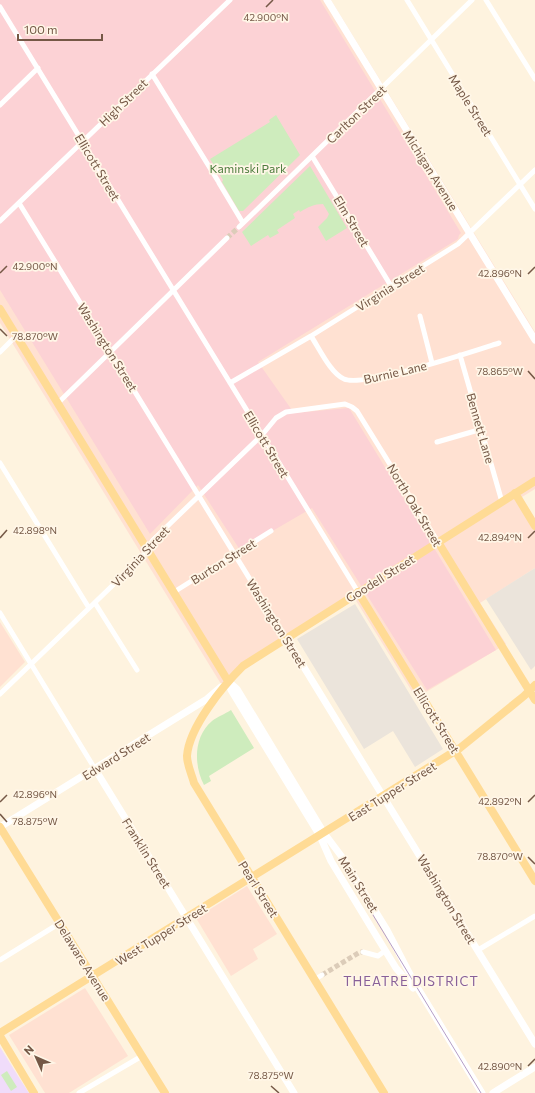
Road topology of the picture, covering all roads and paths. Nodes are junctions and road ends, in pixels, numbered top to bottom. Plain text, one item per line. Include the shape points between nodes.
1 (230, 0) edge
2 (327, 0) edge
3 (407, 0) edge
4 (472, 0) edge
5 (486, 0) edge
6 (0, 7) edge
7 (431, 40) junction
8 (38, 68) junction
9 (152, 74) junction
10 (535, 79) edge
11 (381, 89) junction
12 (0, 104) edge
13 (83, 142) junction
14 (312, 156) junction
15 (535, 170) edge
16 (520, 185) junction
17 (19, 202) junction
18 (535, 209) edge
19 (0, 221) edge
20 (243, 223) junction
21 (239, 227) tunnel mouth
22 (470, 233) junction
23 (227, 238) tunnel mouth
24 (391, 286) junction
25 (174, 290) junction
26 (0, 309) edge
27 (420, 316) dead end
28 (16, 336) junction
29 (310, 336) junction
30 (535, 340) edge
31 (499, 343) dead end
32 (111, 351) junction
33 (0, 352) edge
34 (460, 355) junction
35 (432, 363) junction
36 (230, 383) junction
37 (58, 403) junction
38 (482, 429) junction
39 (262, 435) junction
40 (437, 442) dead end
41 (0, 463) edge
42 (535, 481) edge
43 (515, 493) junction
44 (199, 495) junction
45 (502, 502) junction
46 (535, 526) edge
47 (271, 531) dead end
48 (438, 542) junction
49 (147, 549) junction
50 (235, 554) junction
51 (174, 592) junction
52 (358, 592) junction
53 (95, 603) junction
54 (89, 608) junction
55 (0, 613) edge
56 (286, 638) junction
57 (31, 664) junction
58 (137, 670) dead end
59 (228, 681) junction
60 (532, 688) edge
61 (0, 694) edge
62 (535, 700) edge
63 (456, 751) junction
64 (95, 769) junction
65 (384, 796) junction
66 (0, 827) edge
67 (322, 835) junction
68 (252, 878) junction
69 (535, 881) edge
70 (535, 916) edge
71 (187, 918) junction
72 (60, 923) junction
73 (478, 950) junction
74 (363, 952) tunnel mouth
75 (382, 953) dead end
76 (0, 960) edge
77 (322, 975) tunnel mouth
78 (92, 976) junction
79 (314, 980) junction
80 (0, 1035) edge
81 (535, 1044) edge
82 (142, 1056) junction
83 (535, 1067) edge
84 (34, 1093) edge
85 (79, 1093) edge
86 (165, 1093) edge
87 (294, 1093) edge
88 (384, 1093) edge
89 (477, 1093) edge
90 (482, 1093) edge
91 (493, 1093) edge

1 - 9 street, High Street
2 - 11 street, Michigan Avenue
3 - 7 street, Maple Street
4 - 7 street, Carlton Street
5 - 10 street
6 - 8 street, Ellicott Street
7 - 11 street, Carlton Street
7 - 16 street, Maple Street
8 - 12 street
8 - 13 street, Ellicott Street
9 - 13 street, High Street
9 - 20 street
11 - 14 street, Carlton Street
11 - 22 street, Michigan Avenue
13 - 17 street, High Street
13 - 25 street, Ellicott Street
14 - 20 street, Carlton Street
14 - 24 street, Elm Street
15 - 16 street, Virginia Street
16 - 18 street, Maple Street
16 - 22 street, Virginia Street
17 - 19 street, High Street
17 - 32 street, Washington Street
20 - 21 street, Carlton Street
22 - 24 street, Virginia Street via 458,244
22 - 30 street, Michigan Avenue
23 - 25 street
24 - 29 street, Virginia Street
25 - 32 street
25 - 36 street, Ellicott Street
26 - 28 main road
27 - 35 street
28 - 33 street
28 - 37 main road
29 - 35 street, Burnie Lane via 334,371 345,380 379,378
29 - 36 street, Virginia Street
31 - 34 street, Burnie Lane
32 - 37 street
32 - 44 street, Washington Street
34 - 35 street, Burnie Lane
34 - 38 street, Bennett Lane
36 - 39 street, Ellicott Street
37 - 49 main road
38 - 40 street
38 - 45 street, Bennett Lane
39 - 44 street, Virginia Street
39 - 48 street, North Oak Street via 276,418 286,412 345,404 352,407 357,411
39 - 52 street, Ellicott Street
41 - 54 street
42 - 43 main road, Goodell Street
43 - 45 main road, Goodell Street
43 - 46 main road
44 - 49 street, Virginia Street
44 - 50 street, Washington Street
45 - 48 main road, Goodell Street
47 - 50 street, Burton Street
48 - 52 main road, Goodell Street
48 - 60 main road, North Oak Street
49 - 51 main road
49 - 53 street, Virginia Street
50 - 51 street, Burton Street
50 - 56 street, Washington Street
51 - 59 main road
52 - 56 main road, Goodell Street
52 - 63 main road, Ellicott Street
53 - 54 street, Virginia Street
53 - 58 street
54 - 57 street, Virginia Street
55 - 57 street, Franklin Street
56 - 59 main road, Goodell Street via 243,666
56 - 65 street, Washington Street
57 - 61 street, Virginia Street
57 - 64 street, Franklin Street
59 - 64 street, Edward Street via 207,699
59 - 67 street via 231,690
59 - 68 main road, Pearl Street via 195,730 187,757 194,783
60 - 62 main road, North Oak Street
60 - 63 main road, East Tupper Street
63 - 65 main road, East Tupper Street
63 - 69 main road, Ellicott Street
64 - 66 street, Edward Street
64 - 71 street, Franklin Street
65 - 67 main road, East Tupper Street
65 - 73 street, Washington Street
66 - 72 main road, Delaware Avenue
67 - 68 main road, West Tupper Street
67 - 89 street via 331,861 399,973 411,984
67 - 90 street, Main Street via 342,857
68 - 71 main road, West Tupper Street
68 - 79 main road, Pearl Street
70 - 73 street
71 - 78 main road, West Tupper Street
71 - 87 street, Franklin Street
72 - 76 street
72 - 78 main road, Delaware Avenue
73 - 81 street, Washington Street
74 - 75 street via 378,956
77 - 79 street
78 - 80 main road, West Tupper Street
78 - 82 main road, Delaware Avenue
79 - 88 main road, Pearl Street
80 - 84 main road
82 - 85 street
82 - 86 main road, Delaware Avenue
83 - 91 street

